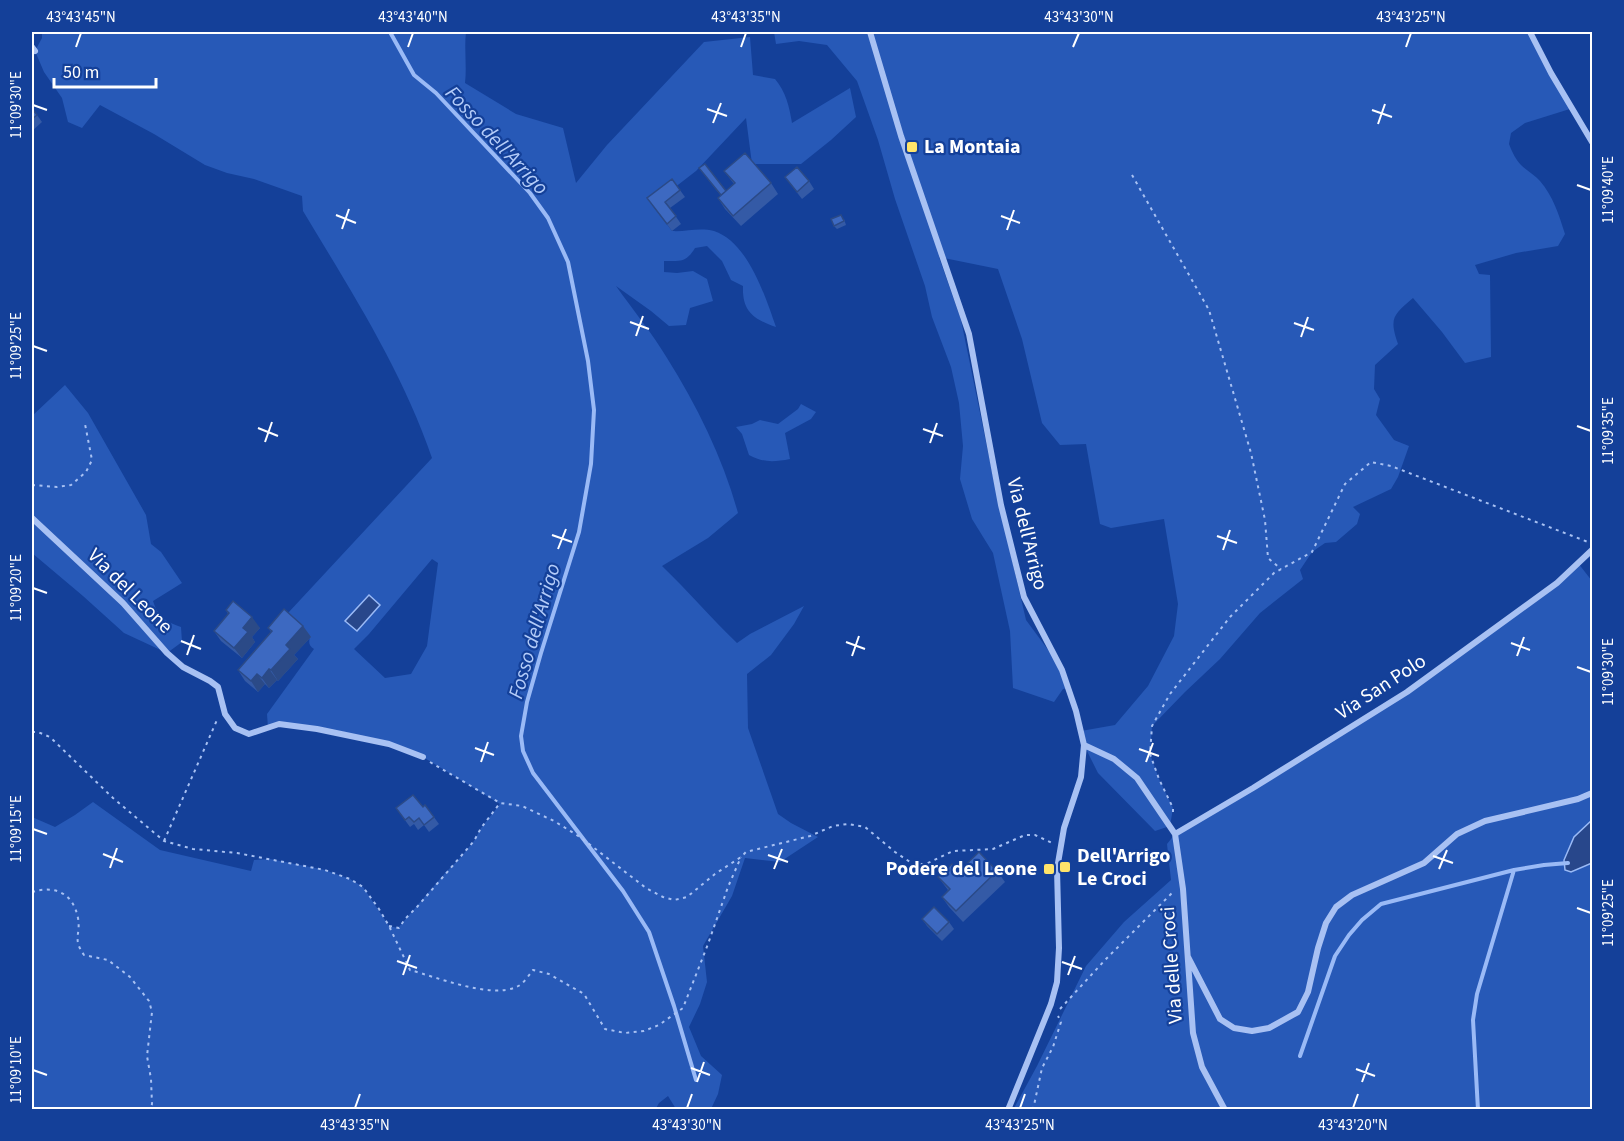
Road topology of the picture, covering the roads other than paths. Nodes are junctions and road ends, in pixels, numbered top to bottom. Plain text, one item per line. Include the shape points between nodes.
1 (870, 32) edge
2 (1530, 32) edge
3 (1593, 142) edge
4 (32, 518) edge
5 (1593, 550) edge
6 (1084, 745) junction
7 (423, 757) road end
8 (1593, 793) edge
9 (1175, 834) junction
10 (1188, 957) junction
11 (1008, 1110) edge
12 (1225, 1110) edge

1 - 6 street, Via dell'Arrigo via 969,334 1001,505 1024,597 1062,670
2 - 3 street
4 - 7 street, Via del Leone via 123,603 183,667 218,687 225,714 235,728 249,734 279,724 317,729 389,744
5 - 9 street, Via San Polo via 1557,583 1407,692
6 - 9 street, Via delle Croci via 1114,759 1137,778
6 - 11 street, Via dell'Arrigo via 1081,777 1064,828 1057,869 1057,982 1052,1004
8 - 10 street via 1485,821 1457,834 1424,863 1352,895 1336,907 1326,923 1308,992 1298,1012 1269,1028 1234,1028 1220,1019
9 - 10 street, Via delle Croci
10 - 12 street, Via delle Croci via 1193,1033 1202,1067

